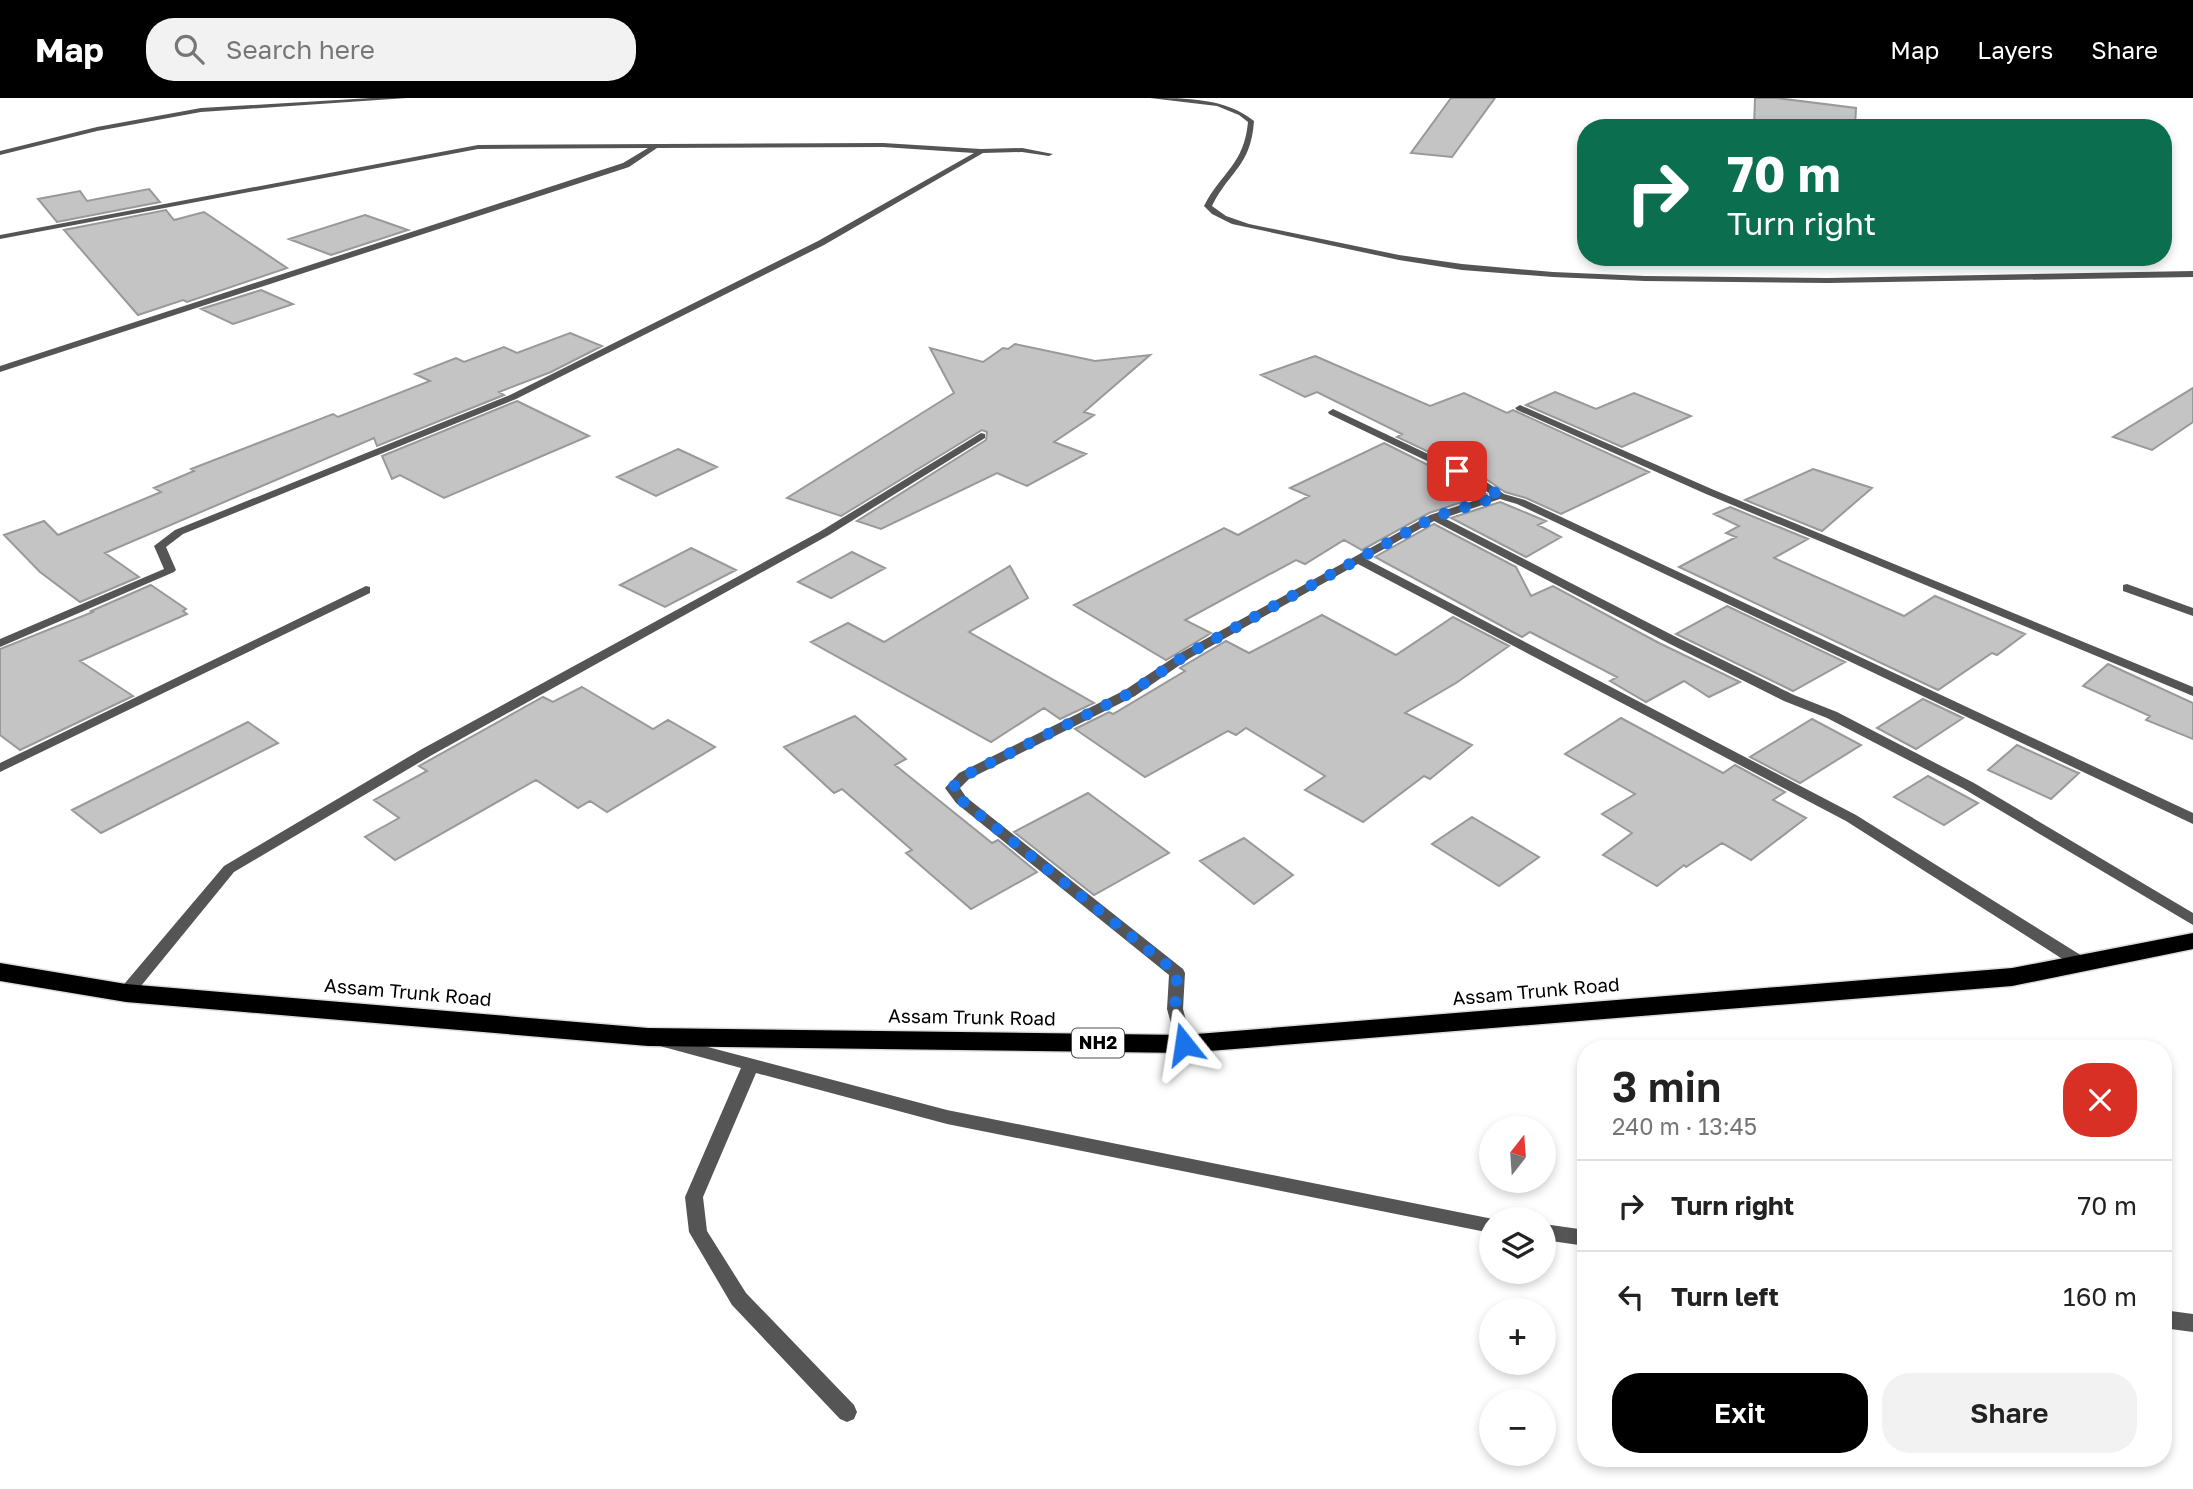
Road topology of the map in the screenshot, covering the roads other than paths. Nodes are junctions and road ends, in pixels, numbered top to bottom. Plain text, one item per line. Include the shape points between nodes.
1 (404, 98) edge
2 (1153, 98) edge
3 (656, 146) junction
4 (982, 151) junction
5 (0, 153) edge
6 (1049, 154) dead end
7 (0, 237) edge
8 (2193, 274) edge
9 (0, 369) edge
10 (1520, 408) dead end
11 (1333, 412) dead end
12 (981, 436) dead end
13 (1500, 496) junction
14 (1434, 517) junction
15 (1357, 559) junction
16 (2127, 588) dead end
17 (366, 590) dead end
18 (2193, 612) edge
19 (0, 643) edge
20 (2193, 692) edge
21 (0, 768) edge
22 (2193, 819) edge
23 (2193, 920) edge
24 (2193, 941) edge
25 (2081, 963) junction
26 (0, 972) edge
27 (126, 993) junction
28 (648, 1037) junction
29 (1184, 1044) junction
30 (751, 1065) junction
31 (1479, 1222) edge
32 (1556, 1234) edge
33 (1577, 1237) edge
34 (2172, 1320) edge
35 (2193, 1323) edge
36 (847, 1412) dead end

1 - 5 street via 201,110
2 - 8 street via 1228,106 1251,121 1251,142 1243,159 1212,194 1208,206 1213,213 1389,256 1461,267 1687,281
3 - 4 street via 883,145
3 - 7 street via 478,147
3 - 9 street via 626,164
4 - 6 street
4 - 19 street via 821,243 513,397 179,532 160,546 170,569
10 - 20 street via 1710,492
11 - 13 street
12 - 27 street via 825,533 427,752 229,869
13 - 14 street
13 - 22 street
14 - 15 street
14 - 23 street via 1969,786
15 - 25 street via 1851,818
15 - 29 street via 1186,655 1130,693 964,776 952,788 961,800 1177,973 1175,1009
16 - 18 street
17 - 21 street
24 - 25 highway, Assam Trunk Road / NH2
25 - 29 highway, Assam Trunk Road / NH2 via 2012,978
26 - 27 highway, Assam Trunk Road / NH2
27 - 28 highway, Assam Trunk Road / NH2
28 - 29 highway, Assam Trunk Road / NH2
28 - 30 street
30 - 31 street via 947,1117
30 - 36 street via 694,1197 698,1232 739,1299
32 - 33 street
34 - 35 street

